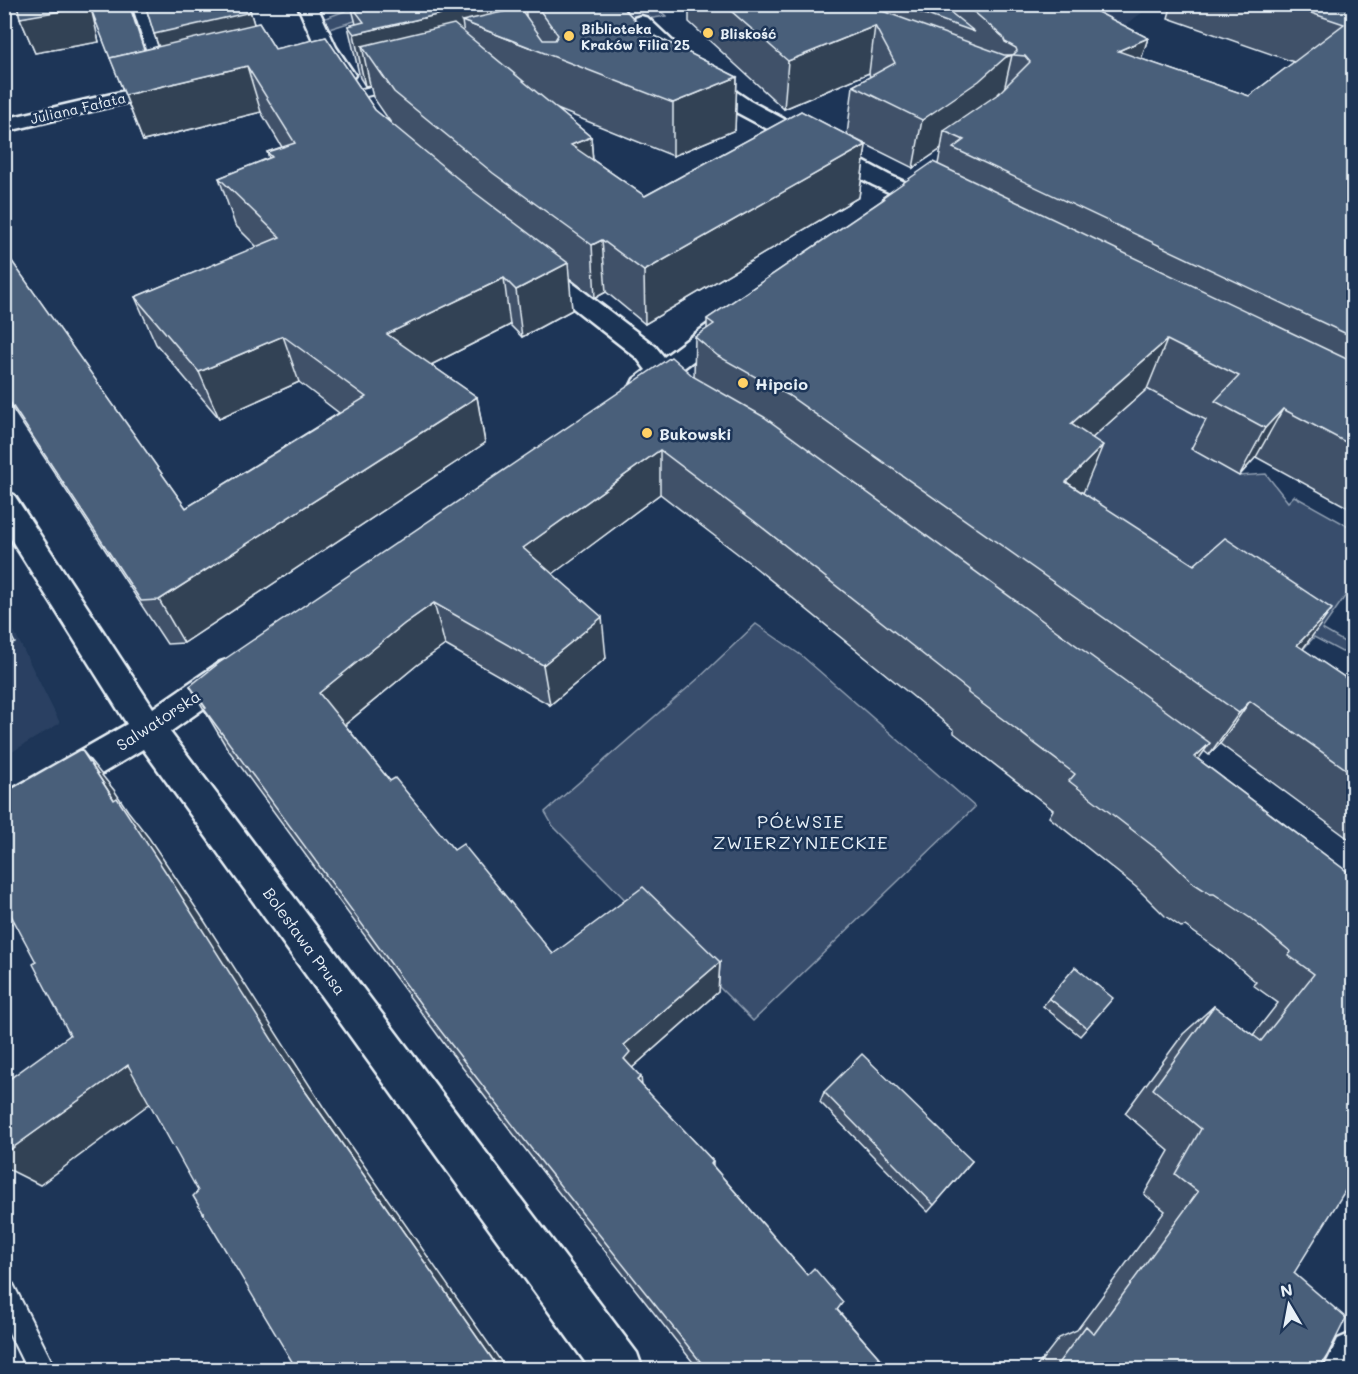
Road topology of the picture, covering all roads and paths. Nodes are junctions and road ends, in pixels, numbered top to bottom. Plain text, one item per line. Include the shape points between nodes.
1 (138, 4) edge
2 (306, 4) edge
3 (641, 22) dead end
4 (187, 82) edge
5 (410, 82) edge
6 (165, 88) junction
7 (358, 94) junction
8 (377, 122) edge
9 (4, 126) edge
10 (924, 171) edge
11 (901, 189) junction
12 (878, 210) edge
13 (959, 216) edge
14 (518, 253) edge
15 (756, 300) edge
16 (662, 371) junction
17 (626, 398) edge
18 (705, 413) edge
19 (4, 502) edge
20 (255, 655) edge
21 (148, 729) junction
22 (4, 813) edge
23 (4, 1293) edge
24 (1353, 1355) edge
25 (1346, 1369) edge
26 (42, 1370) edge
27 (620, 1370) edge

1 - 6 lane
2 - 7 street via 325,43
3 - 11 street via 694,72 742,106
4 - 6 street, Juliana Fałata
5 - 7 lane
6 - 9 street, Juliana Fałata
7 - 8 street
10 - 11 street
11 - 12 street
11 - 13 street
14 - 16 street via 646,352
15 - 16 street
16 - 17 street
16 - 18 street via 674,388
19 - 21 street, Bolesława Prusa
20 - 21 street, Salwatorska
21 - 22 street, Salwatorska
21 - 27 street, Bolesława Prusa
23 - 26 lane
24 - 25 street

